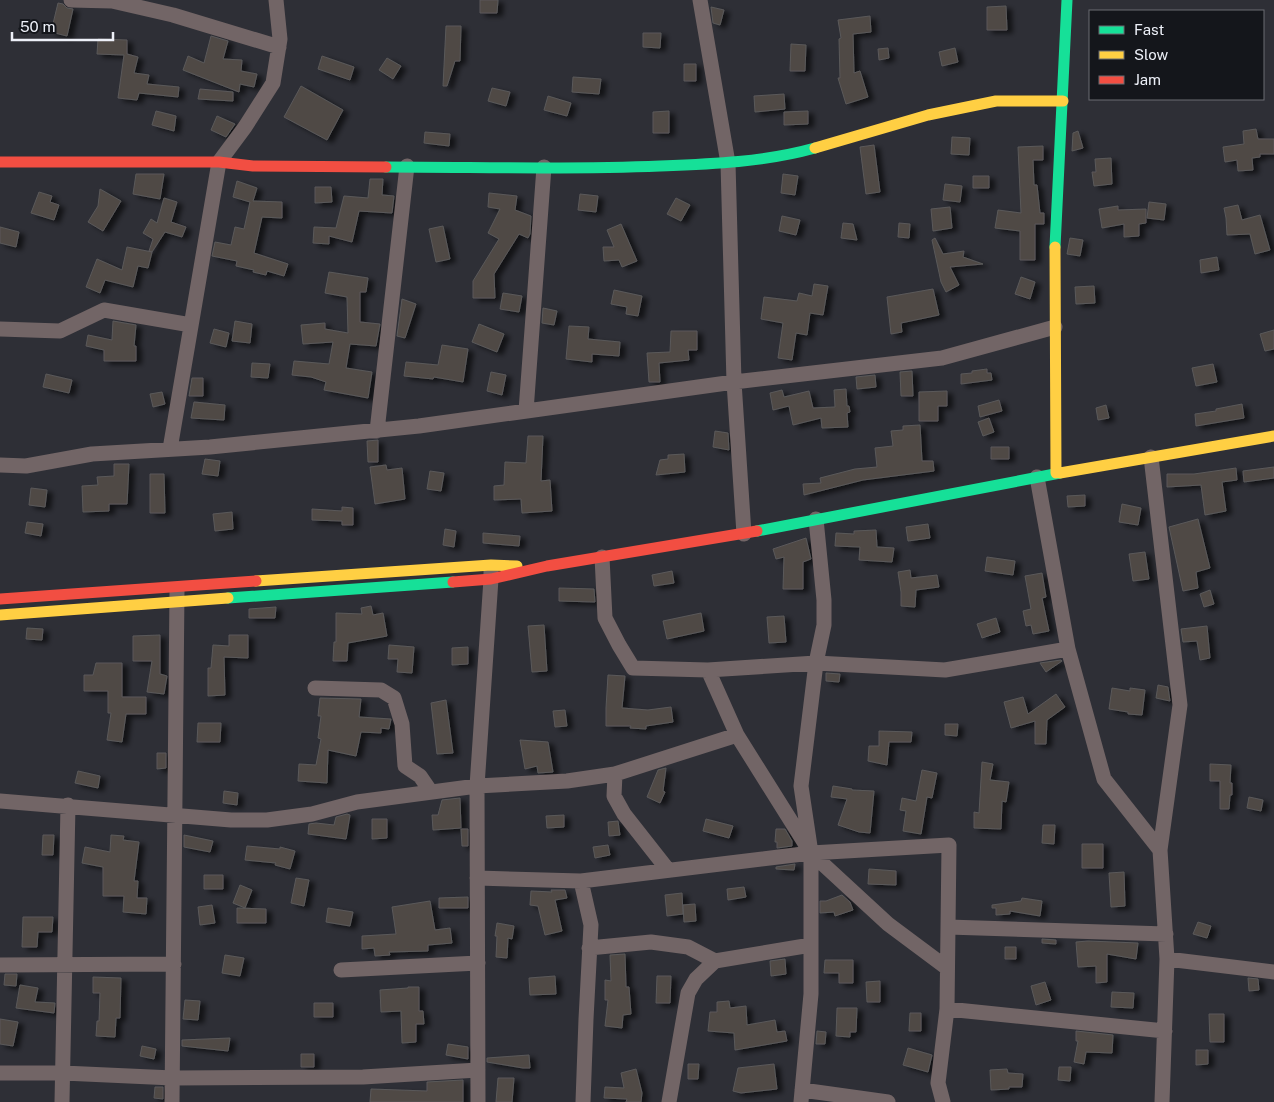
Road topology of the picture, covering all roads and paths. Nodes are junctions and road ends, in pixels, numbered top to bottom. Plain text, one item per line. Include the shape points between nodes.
1 (71, 0) edge
2 (276, 0) edge
3 (700, 0) edge
4 (1068, 0) edge
5 (279, 47) junction
6 (1062, 101) junction
7 (0, 162) edge
8 (219, 162) junction
9 (728, 163) junction
10 (407, 166) junction
11 (544, 167) junction
12 (191, 326) junction
13 (1055, 327) junction
14 (0, 329) edge
15 (734, 382) junction
16 (526, 412) junction
17 (377, 431) junction
18 (1274, 436) edge
19 (170, 450) junction
20 (1151, 457) junction
21 (0, 465) edge
22 (1056, 473) junction
23 (1037, 477) junction
24 (816, 520) junction
25 (744, 534) junction
26 (602, 557) junction
27 (491, 572) junction
28 (176, 587) junction
29 (0, 599) edge
30 (177, 603) junction
31 (0, 615) edge
32 (1068, 649) junction
33 (816, 663) junction
34 (708, 670) junction
35 (315, 688) dead end
36 (737, 735) junction
37 (616, 774) junction
38 (477, 786) junction
39 (432, 792) junction
40 (0, 801) edge
41 (68, 805) junction
42 (176, 815) junction
43 (1160, 850) junction
44 (811, 853) junction
45 (668, 870) junction
46 (477, 878) junction
47 (580, 881) junction
48 (948, 926) junction
49 (1166, 934) junction
50 (811, 945) junction
51 (589, 948) junction
52 (1167, 959) junction
53 (715, 961) junction
54 (478, 963) junction
55 (65, 964) junction
56 (174, 964) junction
57 (0, 965) edge
58 (948, 968) junction
59 (341, 970) dead end
60 (1274, 972) edge
61 (947, 1009) junction
62 (1165, 1031) junction
63 (478, 1070) junction
64 (0, 1073) edge
65 (63, 1074) junction
66 (173, 1078) junction
67 (802, 1096) edge
68 (62, 1102) edge
69 (172, 1102) edge
70 (478, 1102) edge
71 (583, 1102) edge
72 (668, 1102) edge
73 (888, 1102) edge
74 (943, 1102) edge
75 (1162, 1102) edge

1 - 5 street via 112,1 173,14
2 - 5 street
3 - 9 street
4 - 6 main road
5 - 8 street via 273,83 246,127
6 - 9 main road via 996,101 928,114 800,152
6 - 13 main road
7 - 8 main road
8 - 10 main road via 253,166
8 - 12 street
9 - 11 main road
9 - 15 street
10 - 11 main road
10 - 17 street
11 - 16 street
12 - 14 street via 104,310 60,332
12 - 19 street
13 - 15 street via 942,358
13 - 22 main road
15 - 16 street
15 - 25 street
16 - 17 street
17 - 19 street
18 - 20 main road
19 - 21 street via 92,454 26,466
20 - 22 main road
20 - 43 street via 1180,705
22 - 23 main road
23 - 24 main road
23 - 32 street
24 - 25 main road
24 - 33 street via 824,600 824,624
25 - 26 main road
26 - 27 main road
26 - 34 street via 605,618 633,668
27 - 28 main road
27 - 30 main road
27 - 38 street
28 - 29 main road
28 - 30 street
30 - 31 main road
30 - 42 street
32 - 33 street via 945,670
32 - 43 street via 1104,779
33 - 34 street
33 - 44 street via 801,786
34 - 36 street
35 - 39 street via 381,690 394,698 402,724 404,766 420,776
36 - 37 street
36 - 44 street
37 - 38 street via 567,781
37 - 45 street via 614,796 624,814
38 - 39 street
38 - 46 street
39 - 42 street via 357,802 312,814 268,820
40 - 41 street
41 - 42 street
41 - 55 street
42 - 56 street
43 - 49 street
44 - 45 street
44 - 48 street via 949,844
44 - 50 street
44 - 58 street via 888,924
45 - 47 street
46 - 47 street
46 - 54 street
47 - 51 street via 591,925
48 - 49 street
48 - 58 street
49 - 52 street
50 - 53 street
50 - 67 street via 811,994
51 - 53 street via 651,942 688,947
51 - 71 street
52 - 60 street
52 - 62 street
53 - 72 street via 696,979 688,993
54 - 59 street
54 - 63 street
55 - 56 street
55 - 57 street
55 - 65 street
56 - 66 street
58 - 61 street
61 - 62 street
61 - 74 street via 938,1083
62 - 75 street
63 - 66 street via 363,1077
63 - 70 street
64 - 65 street
65 - 66 street
65 - 68 street
66 - 69 street
67 - 73 street

